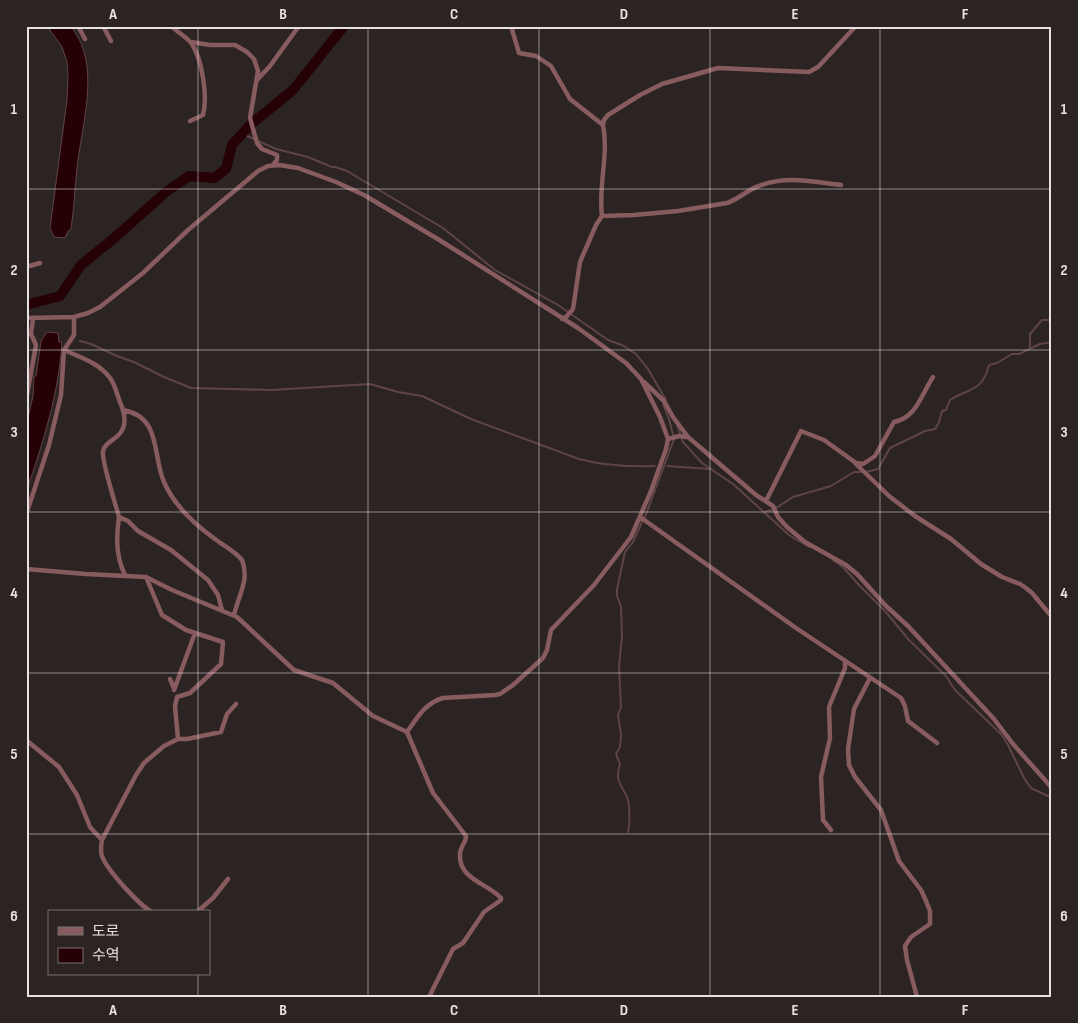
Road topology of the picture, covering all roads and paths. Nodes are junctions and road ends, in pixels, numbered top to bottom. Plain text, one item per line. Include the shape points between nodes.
1 (78, 26) edge
2 (103, 26) edge
3 (171, 26) edge
4 (299, 26) edge
5 (511, 26) edge
6 (856, 26) edge
7 (86, 39) dead end
8 (111, 41) dead end
9 (191, 42) junction
10 (257, 80) junction
11 (190, 121) dead end
12 (603, 126) junction
13 (273, 165) junction
14 (840, 185) dead end
15 (602, 216) junction
16 (40, 263) dead end
17 (26, 267) edge
18 (74, 317) junction
19 (26, 318) edge
20 (33, 319) junction
21 (562, 319) junction
22 (64, 350) junction
23 (933, 377) dead end
24 (640, 379) junction
25 (26, 400) edge
26 (123, 410) junction
27 (688, 437) junction
28 (668, 439) junction
29 (856, 463) junction
30 (764, 500) junction
31 (26, 515) edge
32 (119, 517) junction
33 (640, 517) junction
34 (26, 569) edge
35 (125, 575) junction
36 (146, 577) junction
37 (222, 610) junction
38 (234, 615) junction
39 (1052, 617) edge
40 (195, 633) junction
41 (845, 661) junction
42 (870, 678) junction
43 (170, 679) dead end
44 (174, 690) junction
45 (177, 697) junction
46 (236, 704) dead end
47 (407, 732) junction
48 (178, 739) junction
49 (26, 740) edge
50 (937, 743) dead end
51 (1052, 788) edge
52 (831, 830) dead end
53 (102, 840) junction
54 (228, 879) dead end
55 (149, 910) edge
56 (199, 910) edge
57 (429, 997) edge
58 (917, 997) edge

1 - 7 street
2 - 8 street
3 - 9 street
4 - 10 street
5 - 12 street via 519,53 536,56 551,66 570,99
6 - 12 street via 818,67 809,72 725,68 694,74 650,90 608,115
9 - 10 street via 240,46 257,64
9 - 11 street via 198,60 204,97 203,114
10 - 13 street via 250,118 257,143 262,149 277,155
12 - 15 street
13 - 18 street via 258,170 115,296 93,311
13 - 21 street via 298,168 349,187 448,245
14 - 15 street via 788,179 756,186 728,203 634,216
15 - 21 street via 580,262 573,309
16 - 17 street
18 - 20 street
18 - 22 street via 74,335
19 - 20 street
20 - 25 street via 31,334 36,345
21 - 24 street via 617,356
22 - 26 street via 89,360 111,378
22 - 31 street via 61,395
23 - 29 street via 912,413 891,426 875,456 863,464
24 - 27 street via 664,401
24 - 28 street
26 - 32 street via 122,432 103,448 102,453
26 - 38 street via 148,425 163,481 184,512 193,523 242,560 244,583
27 - 28 street
27 - 30 street
28 - 33 street
29 - 30 street via 824,440 801,431
29 - 39 street via 910,513 951,539 981,564 1026,588
30 - 51 street via 774,506 782,521 805,542 846,565 862,579 994,719
32 - 35 street via 117,552
32 - 37 street via 171,550 208,580 218,595
33 - 41 street
33 - 47 street via 631,537 612,563 551,630 543,658 500,694 435,700
34 - 35 street
35 - 36 street
36 - 37 street
36 - 40 street via 162,615
37 - 38 street
38 - 47 street via 294,670 333,683 373,716
40 - 44 street
40 - 45 street via 223,642 221,664 190,693
41 - 42 street
41 - 52 street via 829,707 830,738 821,777 823,820
42 - 50 street via 900,698 908,721
42 - 58 street via 854,709 849,765 881,810 899,861 921,890 930,911 930,924 911,937 905,946
43 - 44 street
44 - 45 street
45 - 48 street
46 - 48 street via 227,714 221,732
47 - 57 street via 433,793 466,836 460,853 462,868 501,900 484,912 463,944 453,949
48 - 53 street via 164,746 141,767
49 - 53 street via 59,768 81,804 90,827
53 - 55 street via 102,856 107,864 136,900
54 - 56 street

